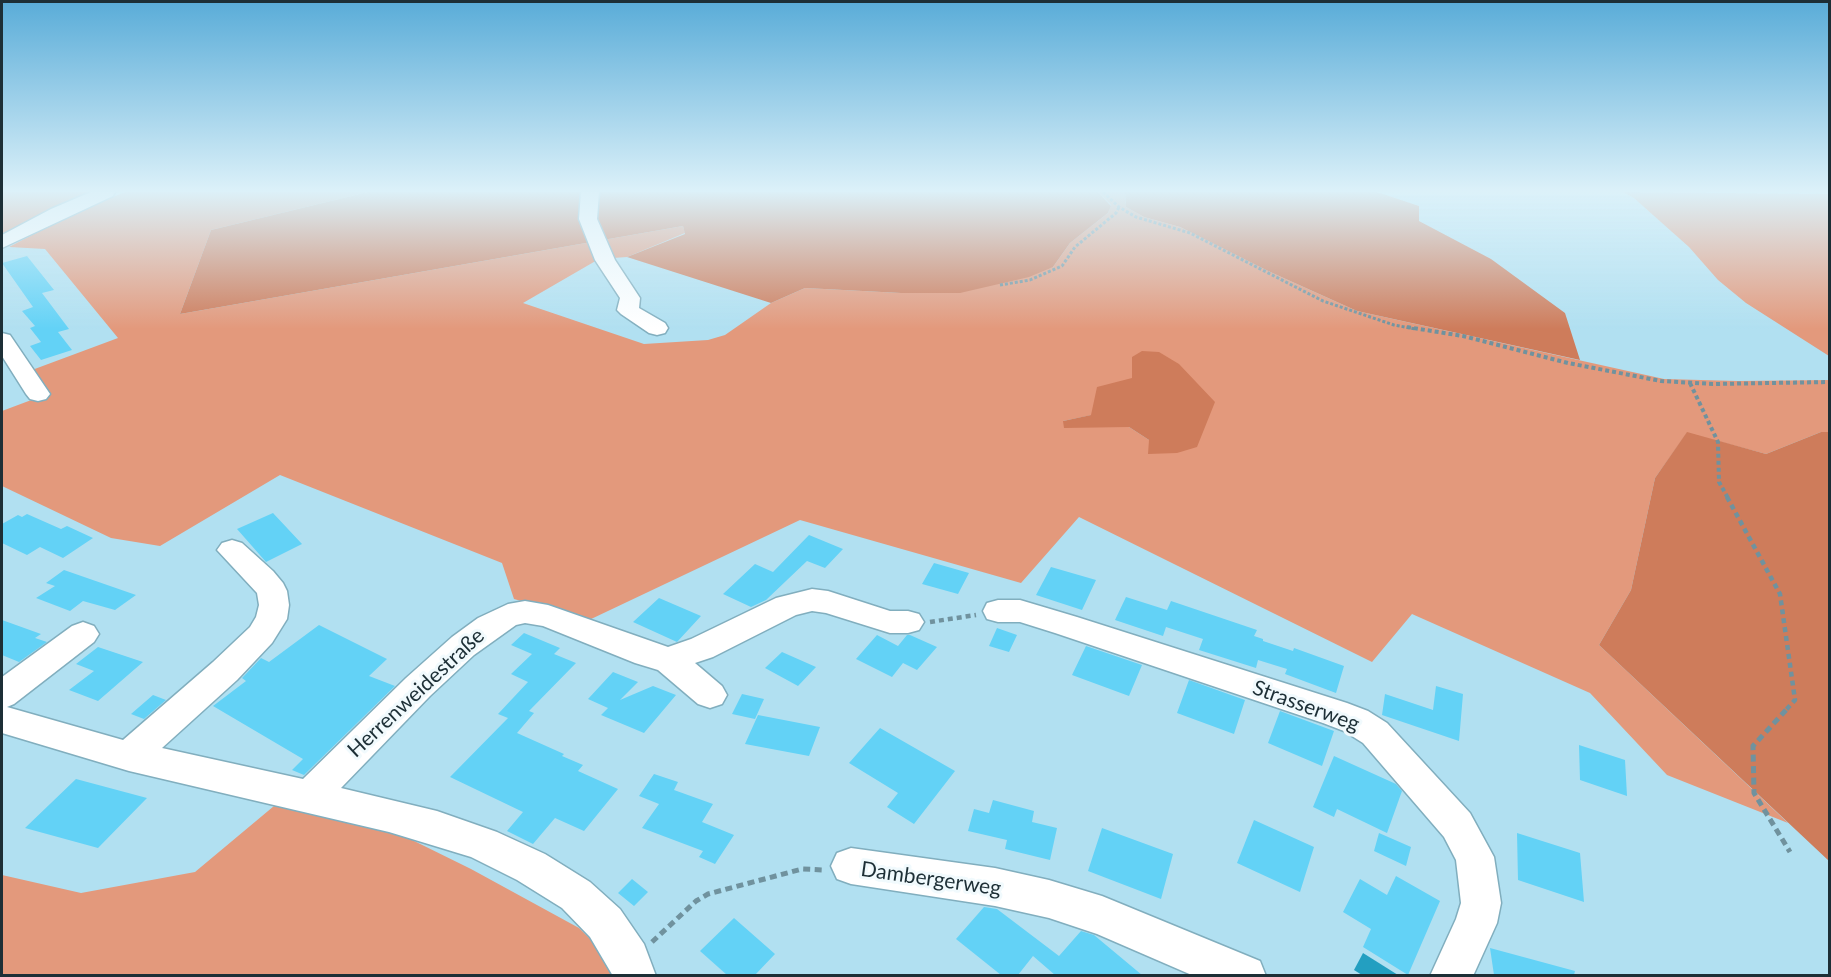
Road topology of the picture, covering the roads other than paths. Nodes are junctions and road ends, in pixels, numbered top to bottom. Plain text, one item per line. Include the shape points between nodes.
1 (596, 238) edge
2 (657, 328) dead end
3 (2, 340) edge
4 (38, 394) dead end
5 (232, 550) dead end
6 (998, 611) road end
7 (908, 622) road end
8 (83, 634) dead end
9 (669, 660) junction
10 (2, 695) edge
11 (710, 695) dead end
12 (2, 719) edge
13 (129, 756) junction
14 (309, 798) junction
15 (851, 866) road end
16 (632, 967) edge
17 (1245, 975) edge
18 (1451, 975) edge

1 - 2 street via 630,298 628,310
3 - 4 street
5 - 13 street via 272,591 271,619 232,664
6 - 18 street, Strasserweg via 1020,612 1066,625 1335,713 1375,733 1457,825 1475,857 1481,903 1476,923
7 - 9 street via 890,622 812,600 787,606
8 - 10 street
9 - 11 street
9 - 14 street, Herrenweidestraße via 548,616 525,612 508,615 463,646 418,687
12 - 13 street
13 - 14 street
14 - 16 street via 437,828 531,867 576,895 604,923
15 - 17 street, Dambergerweg via 1049,899 1102,916

